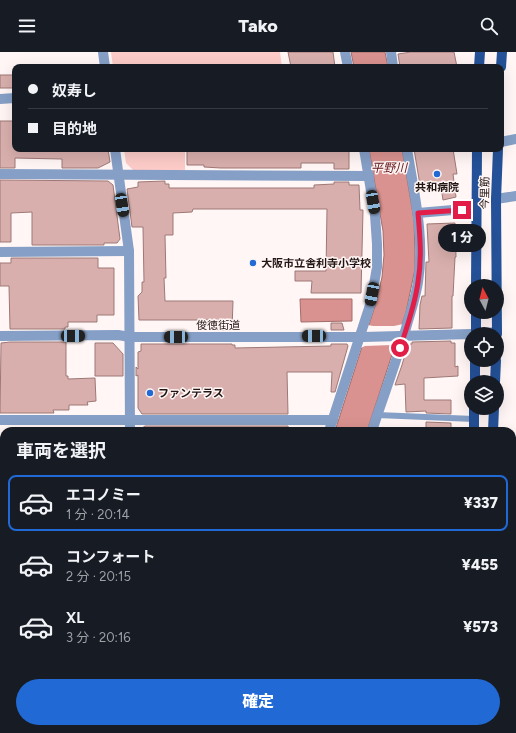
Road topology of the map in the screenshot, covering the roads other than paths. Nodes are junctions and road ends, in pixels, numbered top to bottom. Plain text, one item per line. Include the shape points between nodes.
1 (103, 52) edge
2 (345, 52) edge
3 (391, 52) edge
4 (480, 52) edge
5 (502, 52) edge
6 (105, 64) edge
7 (347, 64) edge
8 (393, 64) edge
9 (479, 64) edge
10 (501, 64) edge
11 (12, 98) edge
12 (0, 99) edge
13 (516, 139) edge
14 (504, 141) edge
15 (115, 152) edge
16 (365, 152) edge
17 (408, 152) edge
18 (477, 152) edge
19 (498, 152) edge
20 (0, 174) edge
21 (117, 174) junction
22 (369, 176) junction
23 (516, 196) edge
24 (496, 199) junction
25 (476, 208) junction
26 (418, 213) junction
27 (129, 251) junction
28 (0, 252) edge
29 (476, 279) edge
30 (497, 327) edge
31 (464, 334) edge
32 (402, 335) junction
33 (0, 336) edge
34 (362, 336) junction
35 (130, 337) junction
36 (377, 415) junction
37 (474, 415) edge
38 (494, 415) edge
39 (474, 419) junction
40 (0, 420) edge
41 (130, 420) junction
42 (333, 420) junction
43 (130, 427) edge
44 (330, 427) edge
45 (373, 427) edge
46 (474, 427) edge
47 (494, 427) edge

1 - 6 street
2 - 7 street
3 - 8 street
4 - 9 main road
5 - 10 main road
11 - 12 street
13 - 14 street
15 - 21 street
16 - 22 street
17 - 26 street
18 - 25 main road, 今里筋
19 - 24 main road, 今里筋
20 - 21 street
21 - 22 street
21 - 27 street
22 - 34 street via 377,232 377,267
23 - 24 street
24 - 30 main road, 今里筋
25 - 26 street
25 - 29 main road, 今里筋
26 - 32 street via 419,276 416,296
27 - 28 street
27 - 35 street
31 - 32 street, 俊徳街道
32 - 34 street, 俊徳街道
32 - 36 street
33 - 35 street, 俊徳街道
34 - 35 street, 俊徳街道
34 - 42 street
35 - 41 street
36 - 39 lane
36 - 45 street
37 - 39 main road
38 - 47 main road
39 - 46 main road
40 - 41 street
41 - 42 street
41 - 43 street
42 - 44 street

